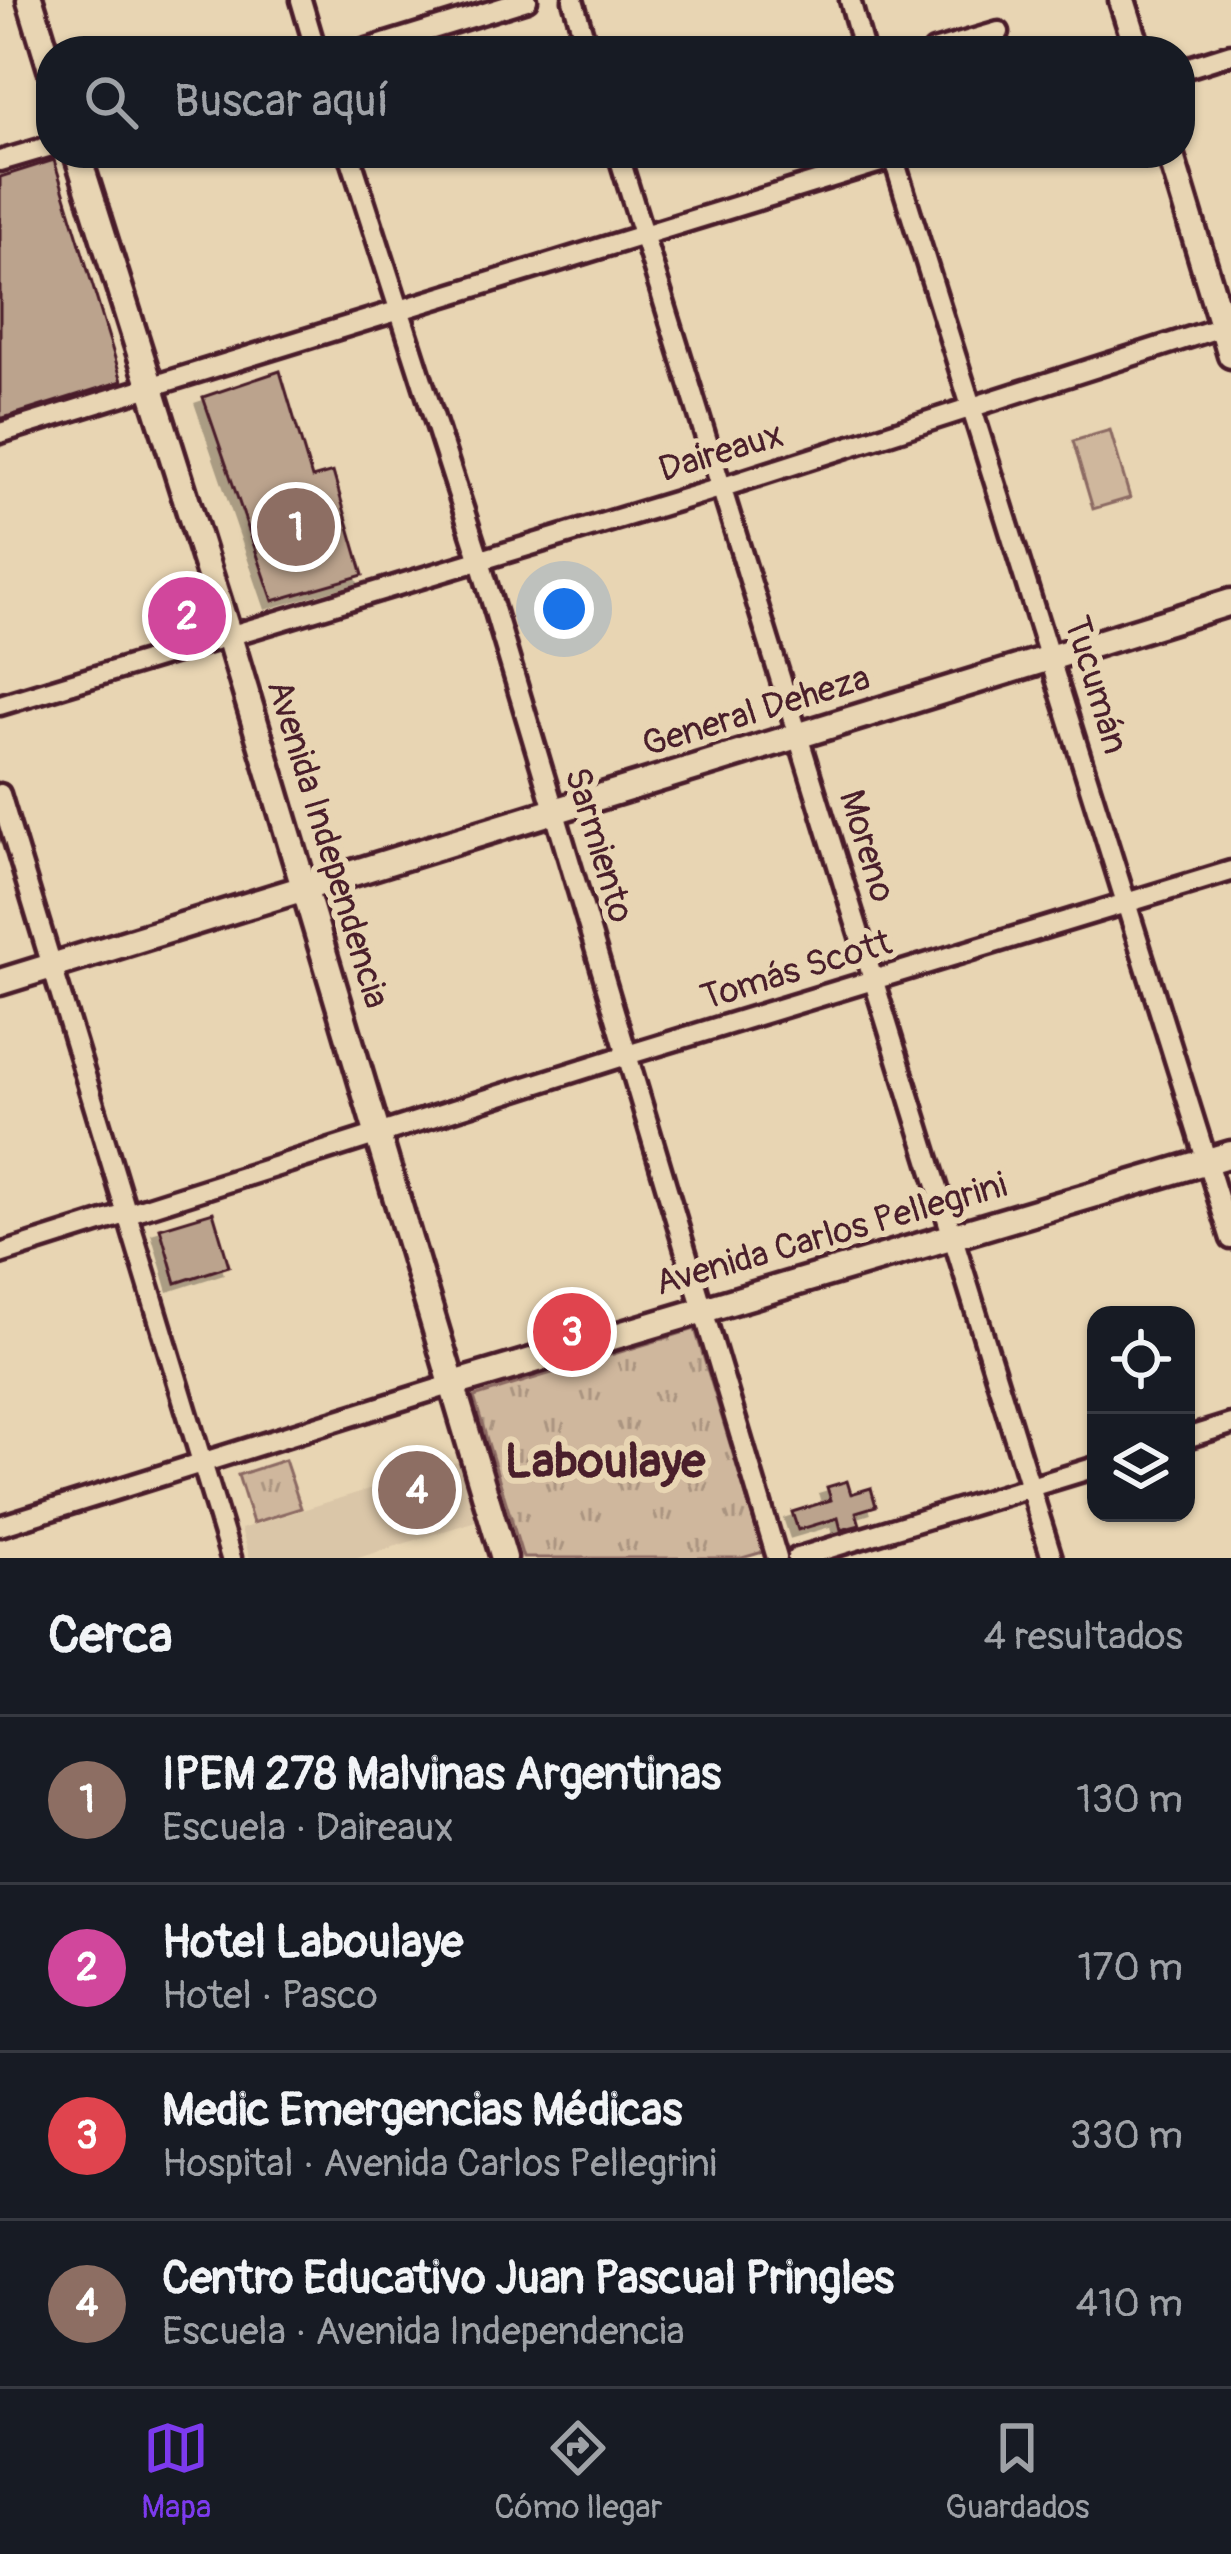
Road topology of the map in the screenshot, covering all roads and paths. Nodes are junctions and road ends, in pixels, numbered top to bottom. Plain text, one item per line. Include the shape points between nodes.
1 (30, 0) edge
2 (301, 0) edge
3 (527, 0) edge
4 (574, 0) edge
5 (850, 0) edge
6 (1122, 0) edge
7 (999, 32) dead end
8 (41, 36) edge
9 (312, 36) edge
10 (410, 36) edge
11 (584, 36) edge
12 (860, 36) edge
13 (985, 36) edge
14 (1133, 36) edge
15 (1231, 54) edge
16 (1195, 65) edge
17 (36, 150) edge
18 (0, 161) edge
19 (82, 168) edge
20 (354, 168) edge
21 (622, 168) edge
22 (858, 168) edge
23 (903, 168) edge
24 (1175, 168) edge
25 (642, 236) junction
26 (401, 310) junction
27 (1227, 325) edge
28 (1231, 355) edge
29 (149, 388) junction
30 (974, 408) junction
31 (0, 433) edge
32 (720, 488) junction
33 (478, 558) junction
34 (1231, 602) edge
35 (229, 636) junction
36 (1052, 655) junction
37 (0, 705) edge
38 (799, 736) junction
39 (0, 794) edge
40 (554, 812) junction
41 (1231, 872) edge
42 (302, 890) junction
43 (1128, 902) junction
44 (52, 966) junction
45 (0, 982) edge
46 (874, 982) junction
47 (627, 1055) junction
48 (380, 1133) junction
49 (1219, 1158) edge
50 (129, 1213) junction
51 (951, 1238) junction
52 (1231, 1239) edge
53 (0, 1254) edge
54 (701, 1309) junction
55 (451, 1385) junction
56 (1231, 1424) edge
57 (1195, 1435) edge
58 (204, 1464) junction
59 (1087, 1470) edge
60 (1029, 1488) junction
61 (0, 1526) edge
62 (231, 1558) edge
63 (504, 1558) edge
64 (777, 1558) edge
65 (797, 1558) edge
66 (1052, 1558) edge

1 - 8 main road
2 - 9 street
3 - 10 street
4 - 11 street
5 - 12 street
6 - 14 main road
7 - 13 street
15 - 16 street
17 - 18 street
19 - 29 main road, Avenida Independencia
20 - 26 street, Sarmiento
21 - 25 street, Moreno
22 - 25 street
23 - 30 street, Tucumán
24 - 27 main road
25 - 26 street
25 - 32 street, Moreno
26 - 29 street
26 - 33 street, Sarmiento
27 - 28 main road
27 - 30 street, Daireaux
29 - 31 street
29 - 35 main road, Avenida Independencia
30 - 32 street, Daireaux
30 - 36 street, Tucumán
32 - 33 street, Daireaux
32 - 38 street, Moreno
33 - 35 street, Daireaux
33 - 40 street, Sarmiento
34 - 36 main road, General Deheza
35 - 37 street, Daireaux
35 - 42 main road, Avenida Independencia
36 - 38 main road, General Deheza
36 - 43 street, Tucumán
38 - 40 main road, General Deheza
38 - 46 street, Moreno
39 - 44 street
40 - 42 main road, General Deheza
40 - 47 street, Sarmiento
41 - 43 street, Tomás Scott
42 - 44 main road, General Deheza
42 - 48 main road, Avenida Independencia
43 - 46 street, Tomás Scott
43 - 49 street, Tucumán
44 - 45 main road, General Deheza
44 - 50 street
46 - 47 street, Tomás Scott
46 - 51 street, Moreno
47 - 48 street, Tomás Scott
47 - 54 street, Sarmiento
48 - 50 street, Tomás Scott
48 - 55 main road, Avenida Independencia
49 - 51 main road, Avenida Carlos Pellegrini
49 - 52 street, Tucumán
50 - 53 street, Tomás Scott
50 - 58 street
51 - 54 main road, Avenida Carlos Pellegrini
51 - 60 street, Moreno
54 - 55 main road, Avenida Carlos Pellegrini
54 - 64 street, Sarmiento
55 - 58 street
55 - 63 main road, Avenida Independencia
56 - 57 street
58 - 61 street
58 - 62 street
59 - 60 street
60 - 65 street
60 - 66 street, Moreno

